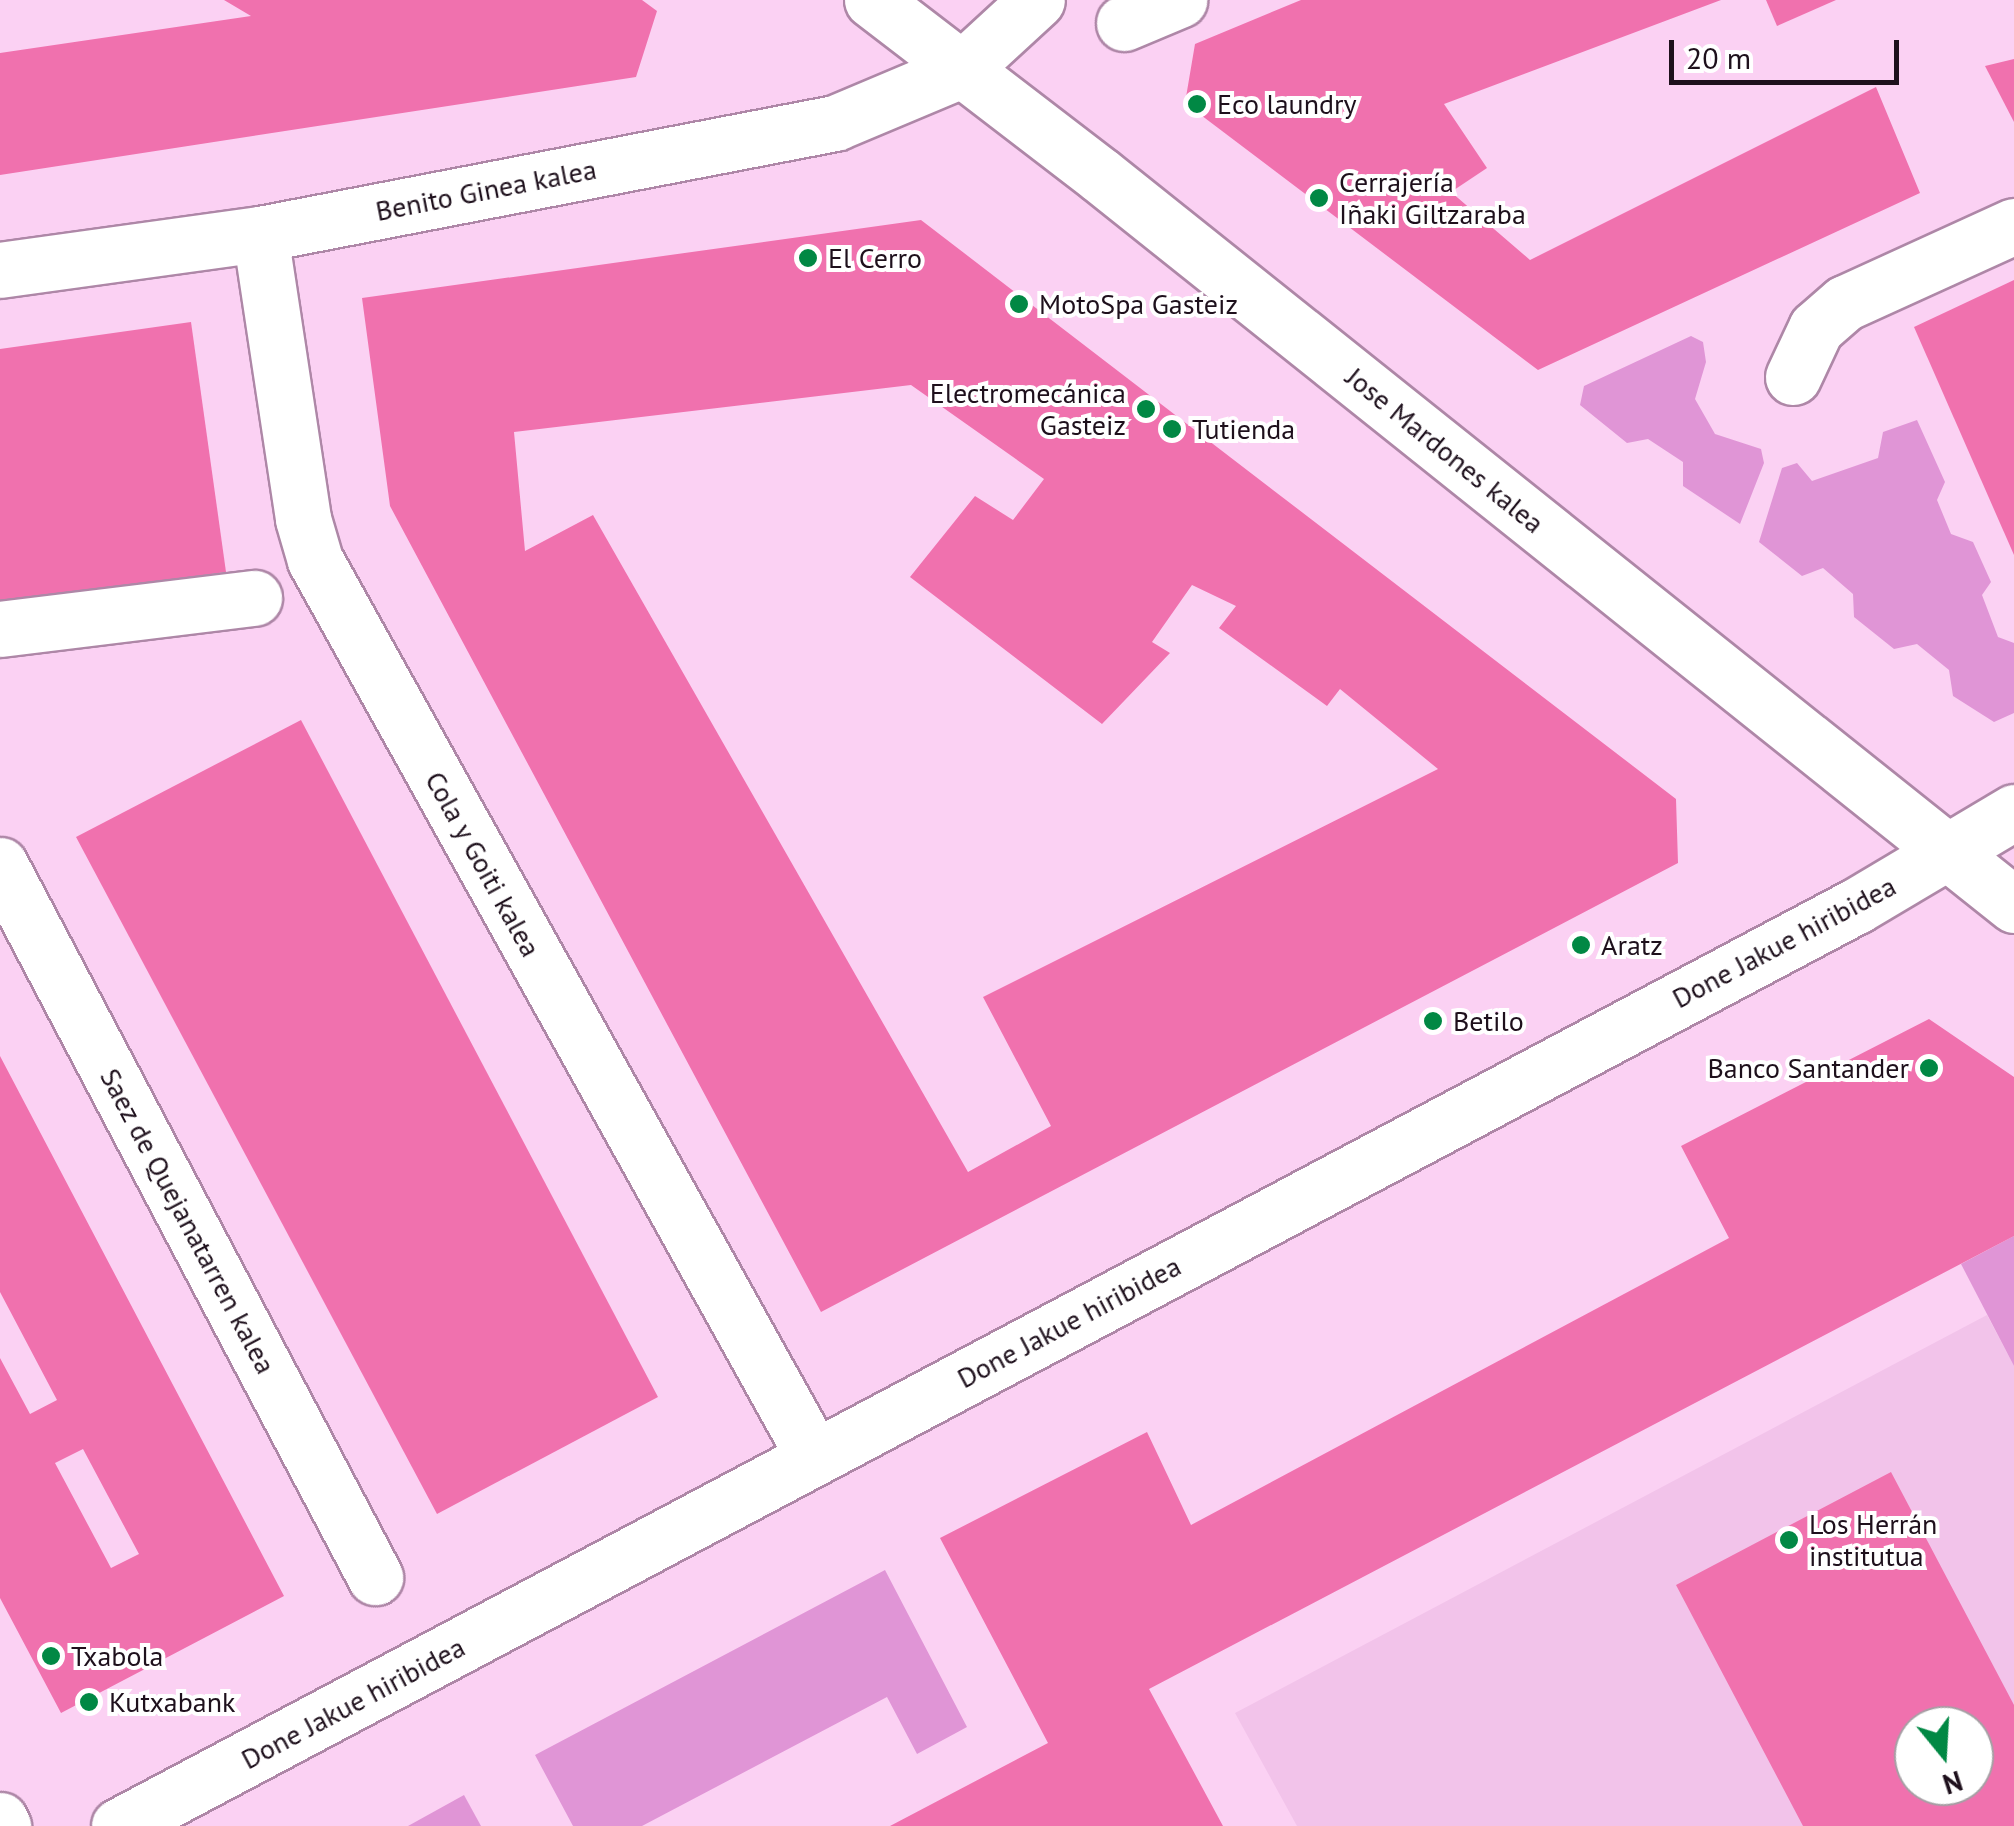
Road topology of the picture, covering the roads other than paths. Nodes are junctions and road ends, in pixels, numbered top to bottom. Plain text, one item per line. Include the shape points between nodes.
1 (872, 0) edge
2 (1037, 0) edge
3 (1179, 0) edge
4 (1124, 23) dead end
5 (961, 70) junction
6 (2014, 226) edge
7 (260, 234) junction
8 (0, 270) edge
9 (1792, 378) dead end
10 (254, 598) dead end
11 (0, 629) edge
12 (2014, 812) edge
13 (1949, 850) junction
14 (0, 865) edge
15 (2014, 905) edge
16 (814, 1457) junction
17 (375, 1577) dead end
18 (119, 1826) edge

1 - 5 street, Jose Mardones kalea
2 - 5 street, Benito Ginea kalea
3 - 4 street
5 - 7 street, Benito Ginea kalea via 835,123
5 - 13 street, Jose Mardones kalea
6 - 9 street via 1845,303 1816,328
7 - 8 street, Benito Ginea kalea
7 - 16 street, Cola y Goiti kalea via 302,520 315,560
10 - 11 street
12 - 13 street, Done Jakue hiribidea
13 - 15 street, Jose Mardones kalea
13 - 16 street, Done Jakue hiribidea via 1856,906
14 - 17 street, Saez de Quejanatarren kalea
16 - 18 street, Done Jakue hiribidea

